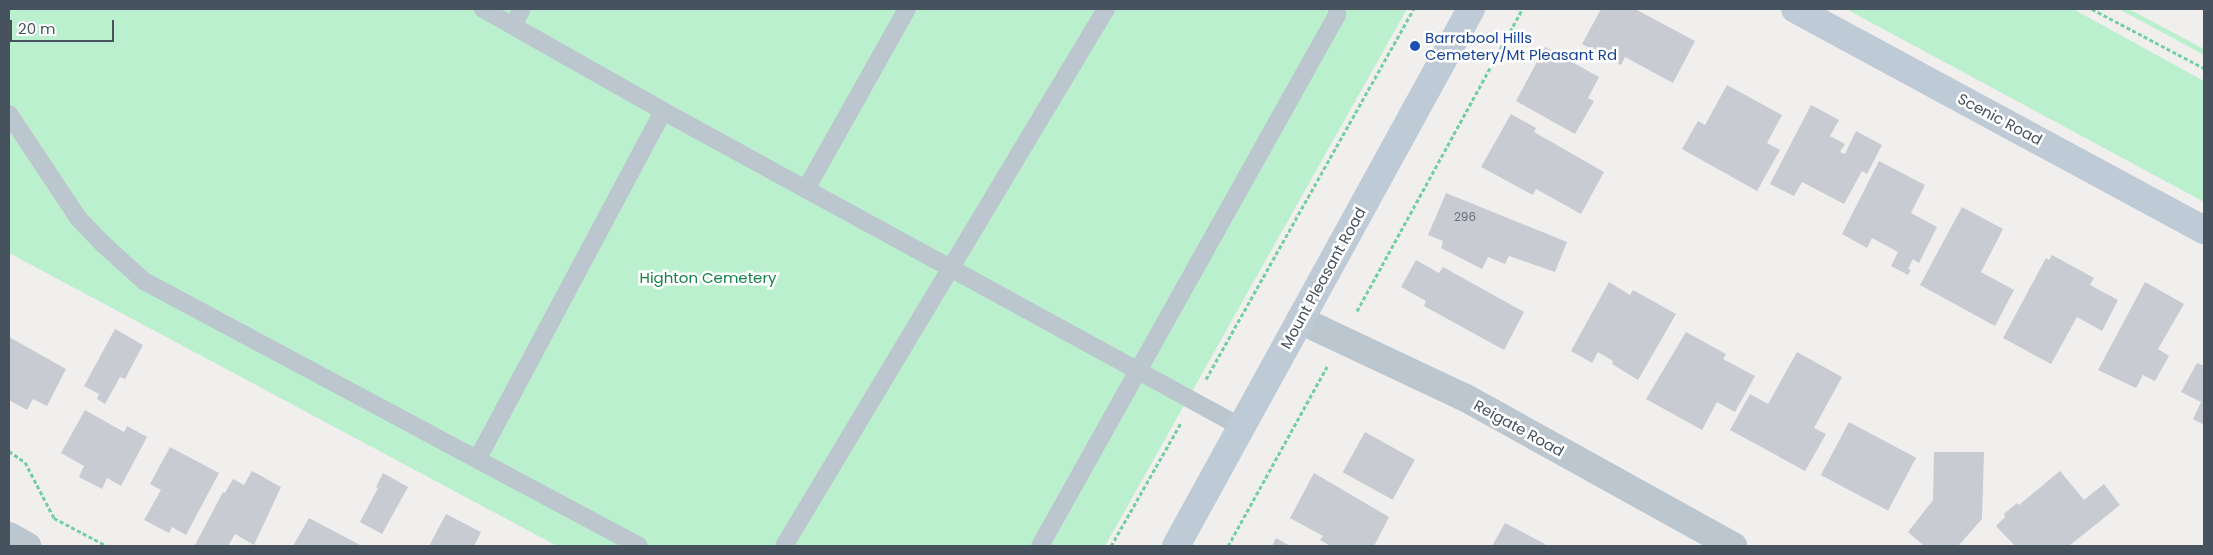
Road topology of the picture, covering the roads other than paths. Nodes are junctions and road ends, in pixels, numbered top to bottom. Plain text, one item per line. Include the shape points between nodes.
1 (483, 9) edge
2 (522, 9) edge
3 (908, 9) edge
4 (1106, 9) edge
5 (1337, 9) edge
6 (1471, 9) edge
7 (1795, 9) edge
8 (513, 25) junction
9 (663, 111) junction
10 (9, 114) edge
11 (806, 189) junction
12 (2204, 230) edge
13 (952, 268) junction
14 (1300, 320) junction
15 (1140, 370) junction
16 (1242, 427) junction
17 (478, 458) junction
18 (9, 536) edge
19 (27, 546) edge
20 (639, 546) edge
21 (784, 546) edge
22 (1040, 546) edge
23 (1176, 546) edge
24 (1733, 546) edge

1 - 8 lane
2 - 8 lane
3 - 11 lane
4 - 13 lane
5 - 15 lane via 1337,15
6 - 14 street, Mount Pleasant Road
7 - 12 street, Scenic Road
8 - 9 lane
9 - 11 lane
9 - 17 lane
10 - 17 lane via 78,218 144,281
11 - 13 lane
13 - 15 lane
13 - 21 lane
14 - 16 street, Mount Pleasant Road
14 - 24 street, Reigate Road via 1464,397
15 - 16 lane
15 - 22 lane
16 - 23 street, Mount Pleasant Road
17 - 20 lane
18 - 19 street

